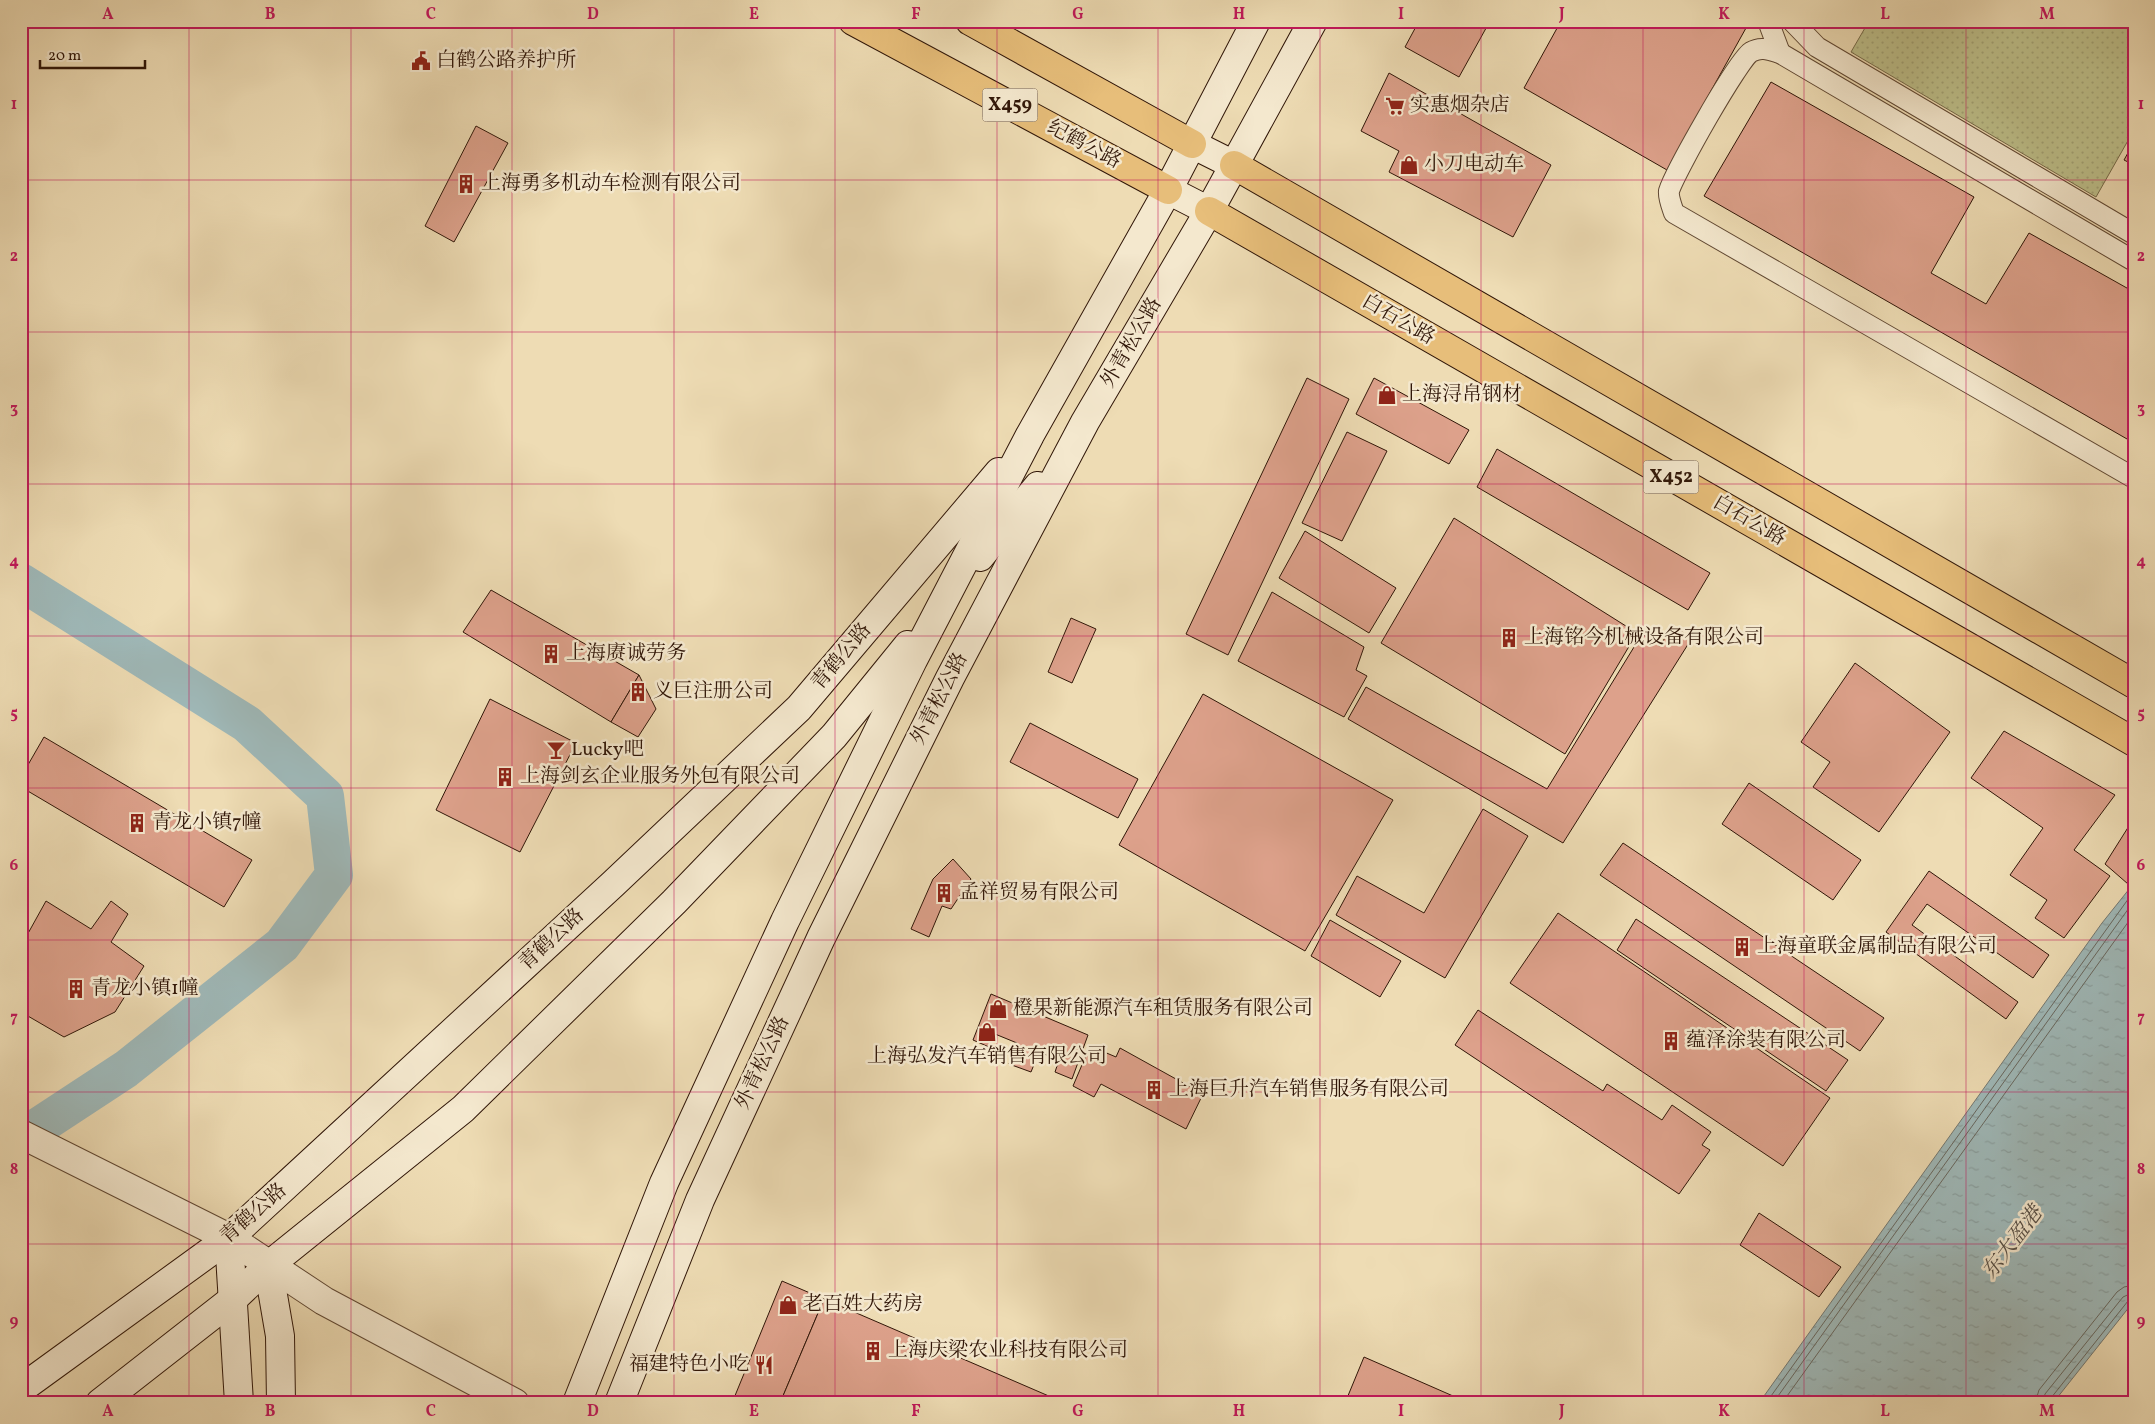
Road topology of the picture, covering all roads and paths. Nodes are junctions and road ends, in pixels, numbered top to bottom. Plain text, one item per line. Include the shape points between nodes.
1 (853, 21) edge
2 (970, 21) edge
3 (1256, 21) edge
4 (1313, 21) edge
5 (1768, 21) edge
6 (1792, 21) edge
7 (1780, 53) junction
8 (1192, 144) junction
9 (1234, 165) junction
10 (2049, 183) junction
11 (1168, 190) junction
12 (1209, 211) junction
13 (2134, 234) edge
14 (2134, 248) edge
15 (2134, 261) edge
16 (1030, 435) junction
17 (1077, 438) junction
18 (2134, 478) edge
19 (943, 603) junction
20 (2134, 684) edge
21 (2134, 742) edge
22 (21, 1134) edge
23 (229, 1238) junction
24 (268, 1266) junction
25 (233, 1299) junction
26 (21, 1389) edge
27 (100, 1403) edge
28 (240, 1403) edge
29 (281, 1403) edge
30 (515, 1403) edge
31 (577, 1403) edge
32 (619, 1403) edge

1 - 11 main road, 纪鹤公路 / X459
2 - 8 main road, X459
3 - 8 main road, 外青松公路
4 - 9 main road, 外青松公路
5 - 7 lane
6 - 10 lane via 1817,47
7 - 15 lane
7 - 18 lane via 1766,48 1750,52 1738,66 1669,192 1674,213
8 - 9 main road, X459
8 - 11 main road, 外青松公路
9 - 12 main road, 外青松公路
9 - 20 main road, X452
10 - 13 lane
10 - 14 lane via 2076,213
11 - 12 main road, 纪鹤公路 / X459
11 - 16 main road, 外青松公路
12 - 17 main road, 外青松公路
12 - 21 main road, 白石公路 / X452
16 - 19 main road, 外青松公路
16 - 23 main road, 青鹤公路 via 799,708
17 - 19 main road
17 - 32 main road, 外青松公路 via 950,678 821,938 700,1200
19 - 24 main road via 834,736 674,902 463,1109
19 - 31 main road, 外青松公路 via 785,921 664,1183
22 - 23 main road
23 - 24 main road
23 - 25 main road
23 - 26 main road, 青鹤公路
24 - 25 main road
24 - 29 main road via 280,1336
24 - 30 main road via 324,1301
25 - 27 main road
25 - 28 main road

